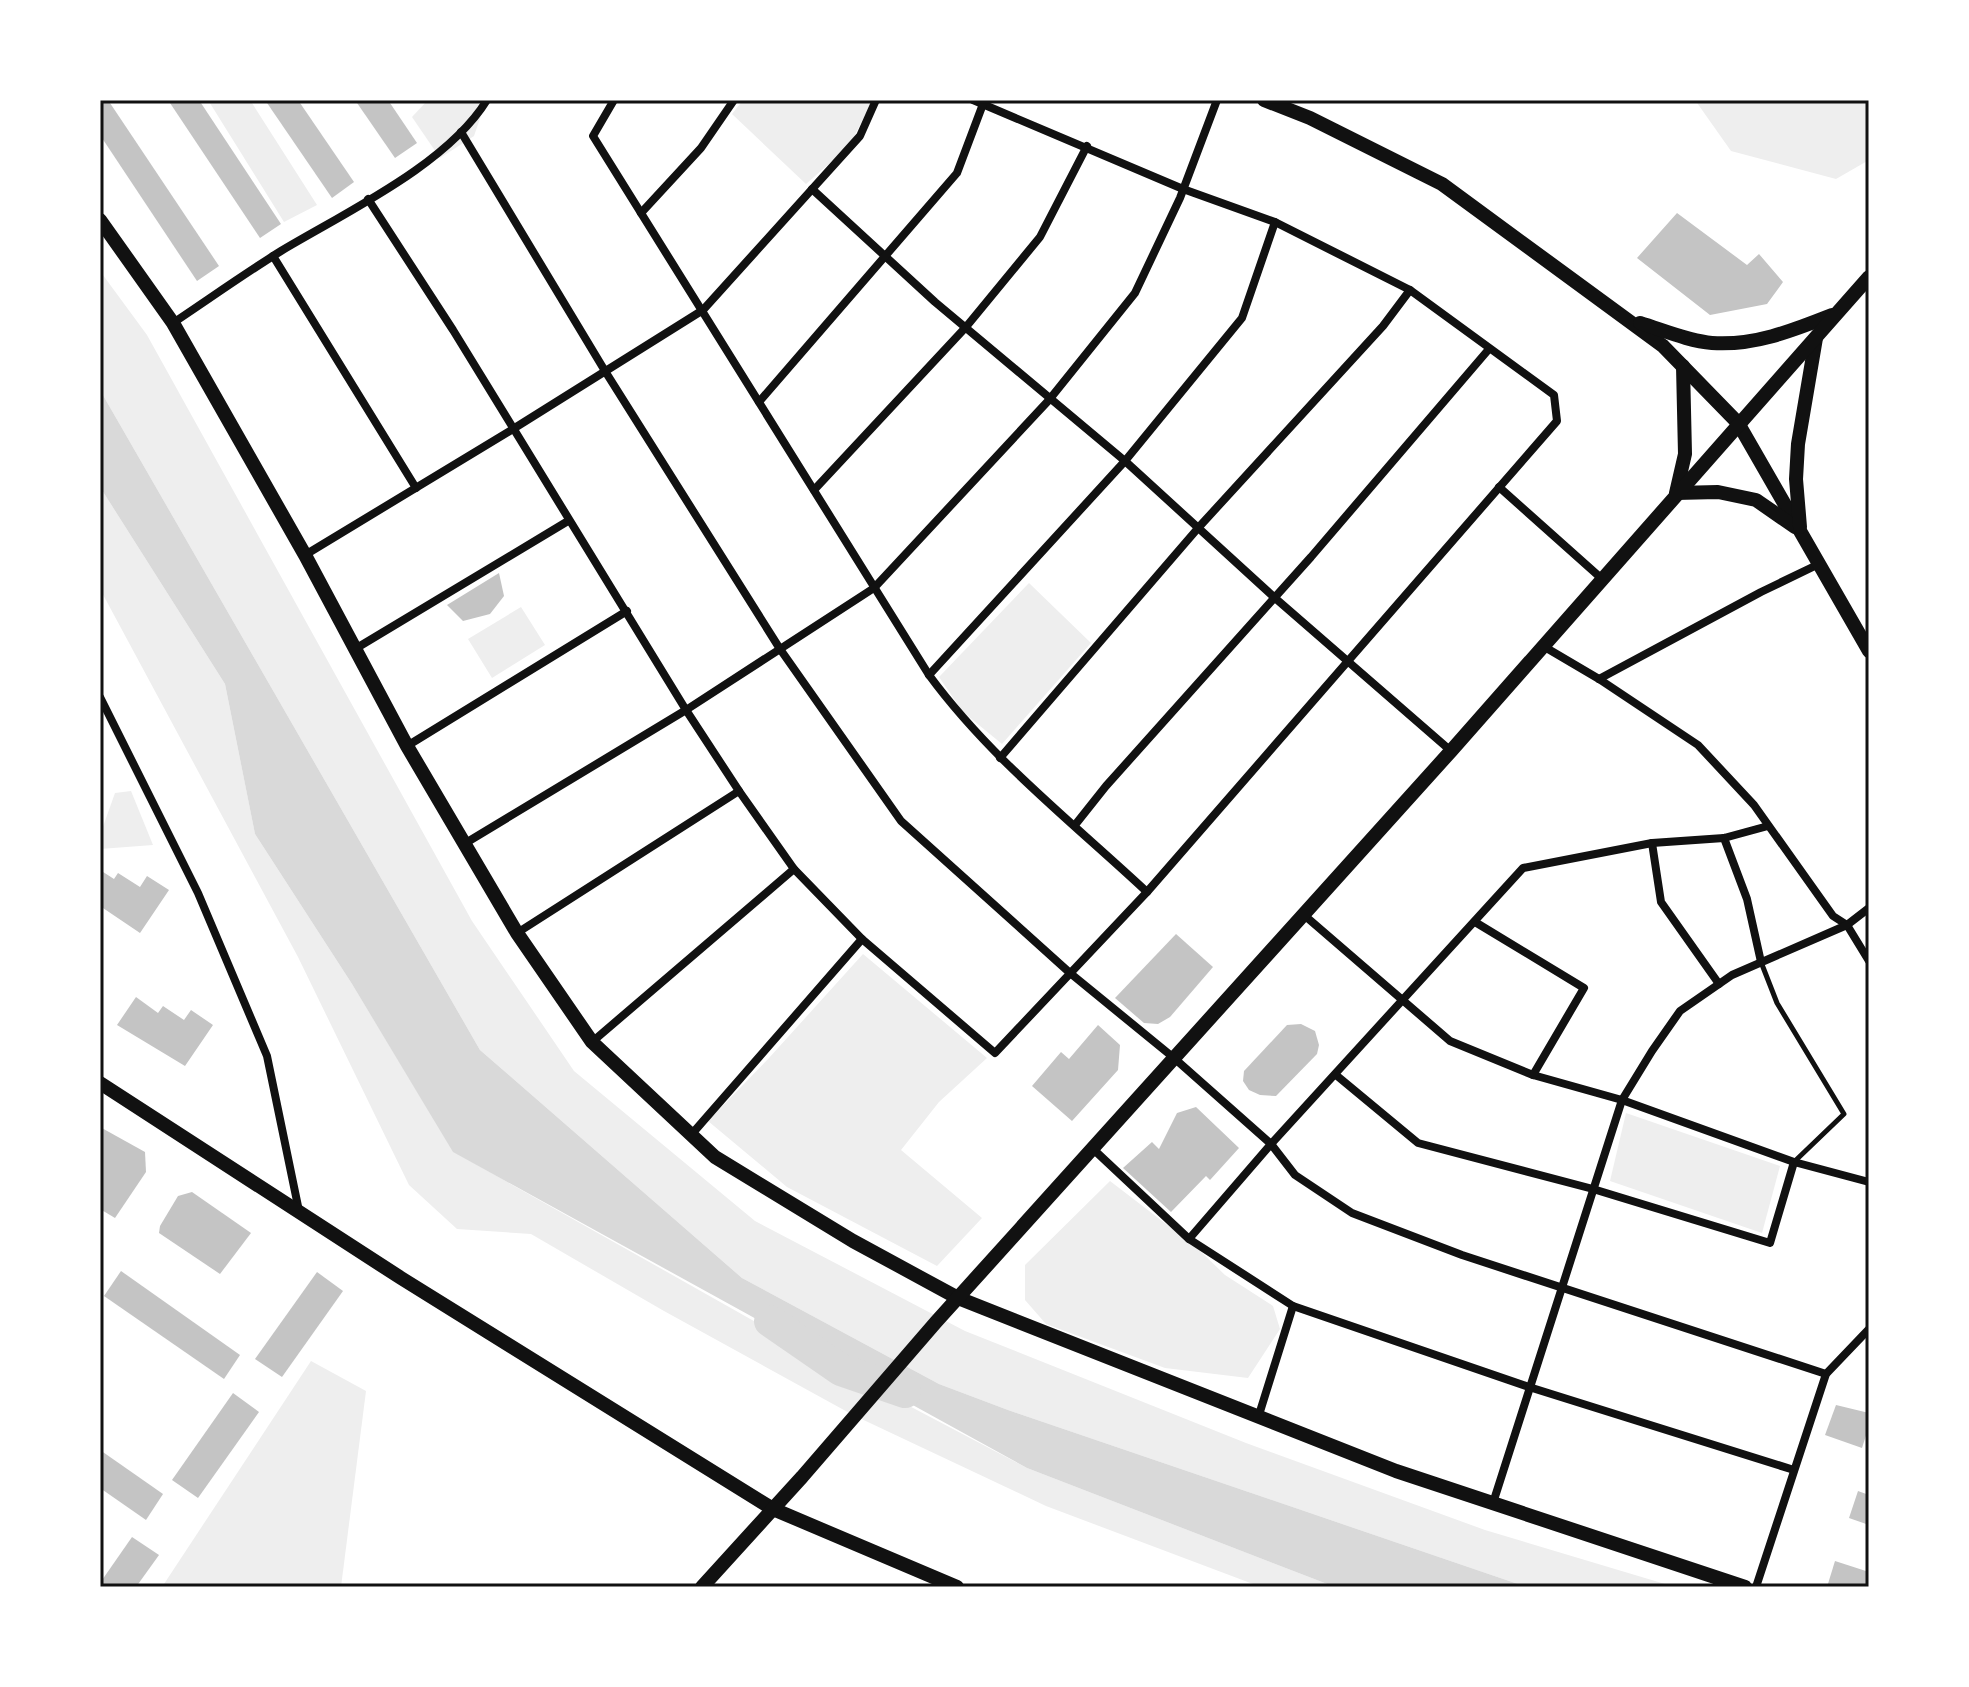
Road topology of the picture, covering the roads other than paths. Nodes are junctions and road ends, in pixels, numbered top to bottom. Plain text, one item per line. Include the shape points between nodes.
1 (487, 100) edge
2 (614, 100) edge
3 (734, 100) edge
4 (876, 100) edge
5 (973, 100) edge
6 (1217, 100) edge
7 (1264, 100) edge
8 (983, 104) junction
9 (461, 132) junction
10 (1087, 146) junction
11 (812, 189) junction
12 (1183, 189) junction
13 (368, 199) junction
14 (641, 213) junction
15 (100, 220) edge
16 (1275, 222) junction
17 (273, 256) junction
18 (888, 256) junction
19 (1869, 277) edge
20 (1410, 290) junction
21 (703, 310) junction
22 (1836, 313) junction
23 (1630, 320) junction
24 (173, 323) junction
25 (966, 327) junction
26 (1817, 335) junction
27 (1489, 349) junction
28 (1683, 366) junction
29 (605, 371) junction
30 (1049, 400) junction
31 (759, 402) junction
32 (1738, 423) junction
33 (513, 429) junction
34 (1125, 461) junction
35 (1499, 487) junction
36 (416, 488) junction
37 (814, 490) junction
38 (1676, 493) junction
39 (568, 521) junction
40 (1199, 527) junction
41 (1800, 531) junction
42 (305, 555) junction
43 (1819, 564) junction
44 (1601, 578) junction
45 (874, 588) junction
46 (1275, 598) junction
47 (627, 611) junction
48 (1543, 646) junction
49 (355, 649) junction
50 (780, 649) junction
51 (1869, 651) edge
52 (1348, 661) junction
53 (929, 675) junction
54 (1599, 679) junction
55 (100, 697) edge
56 (686, 710) junction
57 (407, 746) junction
58 (1451, 751) junction
59 (1000, 758) junction
60 (739, 791) junction
61 (1075, 825) junction
62 (1768, 826) junction
63 (1724, 838) junction
64 (1652, 843) junction
65 (463, 844) junction
66 (794, 869) junction
67 (1147, 892) junction
68 (1869, 908) edge
69 (1304, 915) junction
70 (1475, 922) junction
71 (1847, 925) junction
72 (517, 933) junction
73 (862, 939) junction
74 (1869, 961) edge
75 (1761, 962) junction
76 (1070, 973) junction
77 (1719, 984) junction
78 (1401, 1000) junction
79 (592, 1042) junction
80 (1174, 1058) junction
81 (1336, 1075) junction
82 (1533, 1075) junction
83 (100, 1083) edge
84 (1622, 1100) junction
85 (691, 1135) junction
86 (1271, 1144) junction
87 (1092, 1148) junction
88 (1794, 1162) junction
89 (1869, 1182) edge
90 (1593, 1189) junction
91 (299, 1211) junction
92 (1189, 1239) junction
93 (1561, 1289) junction
94 (958, 1298) junction
95 (1293, 1306) junction
96 (1869, 1329) edge
97 (1826, 1374) junction
98 (1529, 1387) junction
99 (1258, 1418) junction
100 (1794, 1470) junction
101 (1493, 1503) junction
102 (773, 1509) junction
103 (702, 1587) edge
104 (957, 1587) edge
105 (1745, 1587) edge
106 (1756, 1587) edge

1 - 9 street
2 - 14 street via 593,136
3 - 14 street via 701,148
4 - 11 street via 860,136
5 - 8 street
6 - 12 street
7 - 23 street via 1442,184
8 - 10 street
8 - 18 street via 957,173
9 - 13 street via 414,172
9 - 29 street
10 - 12 street
10 - 25 street via 1040,237
11 - 18 street
11 - 21 street
12 - 16 street
12 - 30 street via 1135,293
13 - 17 street
13 - 33 street
14 - 21 street
15 - 24 street
16 - 20 street
16 - 34 street via 1242,318
17 - 24 street
17 - 36 street
18 - 25 street
18 - 31 street
19 - 22 street
20 - 27 street
20 - 40 street
21 - 29 street
21 - 31 street
22 - 23 street via 1784,334 1713,343
22 - 26 street
23 - 28 street
24 - 42 street
25 - 30 street
25 - 37 street
26 - 32 street
26 - 41 street via 1798,444
27 - 35 street via 1554,395 1557,421
27 - 46 street
28 - 32 street
28 - 38 street via 1685,454
29 - 33 street
29 - 50 street
30 - 34 street
30 - 45 street
31 - 37 street
32 - 38 street
32 - 41 street
33 - 36 street
33 - 39 street
34 - 40 street
34 - 53 street
35 - 44 street
35 - 52 street
36 - 42 street
37 - 45 street
38 - 41 street via 1718,492 1756,500
38 - 44 street
39 - 47 street
39 - 49 street
40 - 46 street
40 - 59 street
41 - 43 street
42 - 49 street
43 - 51 street
43 - 54 street
44 - 48 street
45 - 50 street
45 - 53 street
46 - 52 street
46 - 61 street
47 - 56 street
47 - 57 street
48 - 54 street
48 - 58 street
49 - 57 street
50 - 56 street
50 - 76 street via 901,821
52 - 58 street
52 - 67 street
53 - 59 street
54 - 62 street via 1698,745
55 - 91 street via 198,893 267,1056
56 - 60 street
56 - 65 street
57 - 65 street
58 - 69 street
59 - 61 street
60 - 66 street
60 - 72 street
61 - 67 street
62 - 63 street
62 - 71 street via 1833,916
63 - 64 street
63 - 75 street via 1747,899
64 - 70 street via 1523,868
64 - 77 street via 1661,902
65 - 72 street
66 - 73 street
66 - 79 street
67 - 76 street
68 - 71 street
69 - 78 street
69 - 80 street
70 - 78 street
70 - 82 street via 1584,988
71 - 74 street
71 - 75 street
72 - 79 street
73 - 76 street via 995,1053
73 - 85 street
75 - 77 street
75 - 88 lane via 1777,1003 1844,1114
76 - 80 street
77 - 84 street via 1680,1011
78 - 81 street
78 - 82 street via 1450,1041
79 - 85 street
80 - 86 street
80 - 87 street
81 - 86 street
81 - 90 street via 1418,1143
82 - 84 street
83 - 91 street
84 - 88 street
84 - 90 street
85 - 94 street via 740,1173
86 - 92 street
86 - 93 street via 1295,1175 1352,1213
87 - 92 street
87 - 94 street
88 - 89 street
88 - 90 street via 1770,1243
90 - 93 street
91 - 102 street
92 - 95 street
93 - 97 street
93 - 98 street
94 - 99 street
94 - 102 street
95 - 98 street
95 - 99 street
96 - 97 street
97 - 100 street
98 - 100 street
98 - 101 street
99 - 101 street
100 - 106 street
101 - 105 street
102 - 103 street
102 - 104 street

